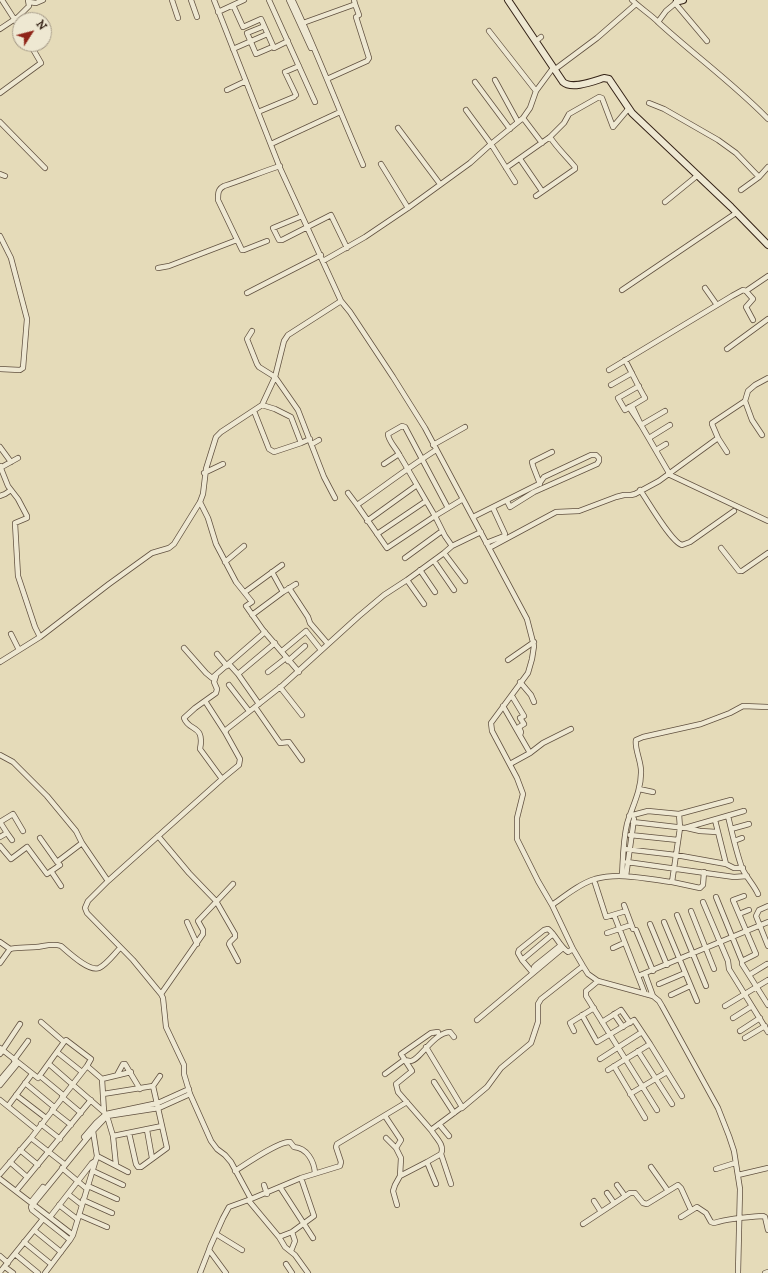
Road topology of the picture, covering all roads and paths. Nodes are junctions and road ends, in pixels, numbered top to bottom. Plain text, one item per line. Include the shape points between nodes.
1 (2, 0) edge
2 (43, 0) edge
3 (172, 0) edge
4 (191, 0) edge
5 (214, 0) edge
6 (244, 0) edge
7 (269, 0) edge
8 (290, 0) edge
9 (293, 0) edge
10 (508, 0) edge
11 (28, 1) edge
12 (678, 1) edge
13 (354, 2) edge
14 (634, 2) edge
15 (233, 5) junction
16 (24, 12) edge
17 (218, 12) junction
18 (12, 16) edge
19 (197, 17) dead end
20 (178, 18) dead end
21 (12, 20) edge
22 (658, 22) junction
23 (303, 23) junction
24 (262, 27) dead end
25 (0, 29) edge
26 (489, 30) dead end
27 (265, 35) dead end
28 (250, 41) junction
29 (707, 41) dead end
30 (288, 42) junction
31 (270, 48) dead end
32 (233, 49) junction
33 (35, 52) edge
34 (299, 66) junction
35 (554, 69) junction
36 (321, 70) dead end
37 (327, 79) junction
38 (495, 80) dead end
39 (246, 81) junction
40 (475, 82) dead end
41 (227, 90) dead end
42 (536, 91) junction
43 (0, 93) edge
44 (315, 102) dead end
45 (649, 103) dead end
46 (628, 108) junction
47 (466, 110) dead end
48 (258, 112) junction
49 (340, 112) junction
50 (523, 118) junction
51 (768, 119) edge
52 (518, 122) junction
53 (1, 126) edge
54 (398, 128) dead end
55 (510, 129) junction
56 (550, 137) junction
57 (542, 143) junction
58 (271, 144) junction
59 (491, 144) junction
60 (520, 159) junction
61 (381, 164) dead end
62 (363, 165) dead end
63 (280, 166) junction
64 (768, 167) edge
65 (45, 168) dead end
66 (506, 168) junction
67 (0, 174) edge
68 (698, 175) junction
69 (5, 176) dead end
70 (759, 178) junction
71 (515, 182) dead end
72 (440, 184) junction
73 (741, 190) dead end
74 (542, 192) junction
75 (536, 196) dead end
76 (665, 202) dead end
77 (408, 208) junction
78 (736, 213) junction
79 (302, 216) junction
80 (307, 228) junction
81 (0, 236) edge
82 (237, 240) junction
83 (267, 241) dead end
84 (768, 245) edge
85 (347, 248) junction
86 (321, 255) junction
87 (323, 261) junction
88 (158, 268) dead end
89 (768, 276) edge
90 (705, 288) dead end
91 (622, 290) dead end
92 (746, 291) junction
93 (247, 293) dead end
94 (341, 301) junction
95 (717, 305) junction
96 (768, 319) edge
97 (753, 320) dead end
98 (252, 331) dead end
99 (727, 350) dead end
100 (625, 360) junction
101 (0, 368) edge
102 (609, 370) dead end
103 (632, 373) junction
104 (275, 377) junction
105 (768, 378) edge
106 (611, 385) dead end
107 (638, 386) junction
108 (745, 401) junction
109 (262, 405) junction
110 (631, 406) junction
111 (254, 411) junction
112 (665, 411) dead end
113 (641, 425) junction
114 (670, 425) dead end
115 (465, 427) dead end
116 (762, 435) dead end
117 (649, 438) junction
118 (718, 438) junction
119 (320, 440) dead end
120 (311, 441) junction
121 (301, 443) junction
122 (666, 444) dead end
123 (433, 445) junction
124 (0, 447) edge
125 (436, 450) junction
126 (656, 450) junction
127 (552, 452) dead end
128 (727, 452) dead end
129 (399, 454) junction
130 (18, 458) dead end
131 (422, 459) junction
132 (11, 462) junction
133 (223, 464) dead end
134 (384, 464) dead end
135 (0, 467) edge
136 (408, 469) junction
137 (204, 473) junction
138 (669, 474) junction
139 (539, 484) junction
140 (416, 485) junction
141 (547, 486) junction
142 (11, 490) junction
143 (640, 490) junction
144 (348, 494) dead end
145 (0, 496) edge
146 (335, 498) dead end
147 (463, 499) junction
148 (426, 501) junction
149 (507, 501) junction
150 (200, 502) junction
151 (356, 505) junction
152 (448, 508) junction
153 (493, 508) junction
154 (734, 511) dead end
155 (435, 516) junction
156 (473, 517) junction
157 (367, 521) junction
158 (768, 521) edge
159 (442, 531) junction
160 (481, 532) junction
161 (377, 534) junction
162 (486, 543) junction
163 (244, 546) dead end
164 (452, 546) junction
165 (489, 548) junction
166 (721, 548) dead end
167 (768, 552) edge
168 (444, 553) junction
169 (405, 558) dead end
170 (434, 561) junction
171 (225, 562) junction
172 (282, 565) dead end
173 (420, 570) junction
174 (272, 572) junction
175 (407, 580) junction
176 (465, 581) dead end
177 (296, 584) dead end
178 (289, 588) junction
179 (454, 590) dead end
180 (245, 592) junction
181 (283, 592) junction
182 (435, 592) dead end
183 (424, 604) dead end
184 (252, 615) junction
185 (265, 632) junction
186 (11, 634) dead end
187 (40, 637) junction
188 (534, 642) junction
189 (275, 643) junction
190 (328, 644) junction
191 (305, 646) dead end
192 (184, 648) dead end
193 (19, 650) junction
194 (321, 650) junction
195 (282, 651) junction
196 (217, 654) dead end
197 (287, 659) junction
198 (508, 660) dead end
199 (0, 662) edge
200 (228, 665) junction
201 (268, 672) dead end
202 (299, 672) junction
203 (238, 674) junction
204 (216, 676) junction
205 (520, 682) junction
206 (228, 685) dead end
207 (280, 687) junction
208 (512, 696) junction
209 (205, 701) junction
210 (534, 702) dead end
211 (257, 706) junction
212 (503, 706) junction
213 (768, 707) edge
214 (249, 712) junction
215 (302, 715) dead end
216 (570, 729) dead end
217 (225, 732) junction
218 (520, 736) junction
219 (530, 752) junction
220 (0, 755) edge
221 (302, 760) dead end
222 (510, 764) junction
223 (222, 779) junction
224 (639, 789) junction
225 (653, 792) dead end
226 (731, 800) dead end
227 (744, 811) dead end
228 (679, 814) junction
229 (632, 815) junction
230 (728, 816) junction
231 (715, 820) junction
232 (633, 822) junction
233 (749, 824) dead end
234 (683, 828) junction
235 (731, 829) junction
236 (23, 831) dead end
237 (717, 832) junction
238 (7, 833) junction
239 (630, 835) junction
240 (158, 836) junction
241 (0, 837) edge
242 (40, 838) dead end
243 (742, 838) dead end
244 (12, 840) dead end
245 (678, 840) junction
246 (734, 841) junction
247 (82, 843) junction
248 (0, 848) edge
249 (624, 849) junction
250 (629, 850) junction
251 (676, 855) junction
252 (57, 862) junction
253 (627, 862) junction
254 (726, 864) junction
255 (743, 868) junction
256 (675, 869) junction
257 (51, 871) junction
258 (704, 872) junction
259 (624, 876) junction
260 (747, 876) junction
261 (108, 881) junction
262 (672, 882) junction
263 (595, 883) dead end
264 (233, 884) dead end
265 (61, 886) dead end
266 (758, 894) dead end
267 (744, 896) dead end
268 (716, 897) dead end
269 (216, 901) junction
270 (703, 902) dead end
271 (552, 905) junction
272 (624, 905) dead end
273 (768, 906) edge
274 (749, 910) dead end
275 (626, 911) junction
276 (691, 911) dead end
277 (739, 914) junction
278 (614, 915) junction
279 (677, 915) dead end
280 (187, 922) dead end
281 (664, 922) dead end
282 (768, 922) edge
283 (650, 924) dead end
284 (760, 926) junction
285 (633, 928) junction
286 (619, 929) junction
287 (746, 932) junction
288 (553, 934) junction
289 (607, 934) dead end
290 (732, 938) junction
291 (766, 938) edge
292 (0, 942) edge
293 (624, 943) junction
294 (720, 943) junction
295 (197, 944) junction
296 (768, 946) edge
297 (562, 947) junction
298 (120, 948) junction
299 (613, 948) dead end
300 (10, 949) junction
301 (573, 949) junction
302 (706, 949) junction
303 (693, 954) junction
304 (522, 960) junction
305 (680, 960) junction
306 (1, 961) edge
307 (238, 961) dead end
308 (742, 962) junction
309 (767, 964) dead end
310 (666, 965) junction
311 (584, 966) junction
312 (714, 970) dead end
313 (653, 971) junction
314 (534, 972) junction
315 (685, 973) junction
316 (644, 974) junction
317 (749, 975) junction
318 (638, 976) junction
319 (768, 980) edge
320 (598, 981) junction
321 (658, 984) dead end
322 (690, 986) junction
323 (706, 986) dead end
324 (756, 986) junction
325 (161, 994) junction
326 (644, 994) junction
327 (744, 994) junction
328 (671, 995) dead end
329 (653, 996) junction
330 (766, 999) edge
331 (697, 1001) dead end
332 (768, 1005) edge
333 (725, 1006) dead end
334 (752, 1006) junction
335 (594, 1008) junction
336 (614, 1014) junction
337 (582, 1015) junction
338 (733, 1018) dead end
339 (760, 1018) junction
340 (477, 1020) dead end
341 (41, 1022) dead end
342 (602, 1022) junction
343 (630, 1023) junction
344 (20, 1024) dead end
345 (764, 1026) junction
346 (623, 1027) junction
347 (574, 1031) dead end
348 (740, 1031) dead end
349 (438, 1032) dead end
350 (642, 1032) junction
351 (768, 1032) edge
352 (610, 1035) junction
353 (454, 1037) dead end
354 (745, 1038) dead end
355 (28, 1041) dead end
356 (64, 1042) junction
357 (650, 1044) junction
358 (426, 1047) junction
359 (618, 1047) junction
360 (1, 1051) edge
361 (638, 1051) junction
362 (57, 1052) junction
363 (626, 1058) junction
364 (600, 1059) dead end
365 (404, 1060) junction
366 (16, 1061) junction
367 (48, 1064) junction
368 (87, 1066) junction
369 (614, 1066) junction
370 (608, 1070) dead end
371 (82, 1072) junction
372 (131, 1072) junction
373 (667, 1072) junction
374 (32, 1074) junction
375 (385, 1074) dead end
376 (117, 1075) junction
377 (40, 1076) junction
378 (160, 1076) dead end
379 (102, 1079) junction
380 (656, 1079) junction
381 (0, 1080) edge
382 (434, 1082) dead end
383 (25, 1083) junction
384 (72, 1084) junction
385 (0, 1085) edge
386 (154, 1086) junction
387 (643, 1087) junction
388 (140, 1089) junction
389 (189, 1092) junction
390 (103, 1094) junction
391 (630, 1094) junction
392 (16, 1095) junction
393 (63, 1096) junction
394 (682, 1096) dead end
395 (0, 1100) edge
396 (91, 1100) junction
397 (406, 1102) junction
398 (672, 1104) dead end
399 (8, 1106) junction
400 (158, 1106) junction
401 (53, 1108) junction
402 (462, 1108) junction
403 (657, 1110) dead end
404 (81, 1112) junction
405 (454, 1113) junction
406 (106, 1114) junction
407 (385, 1116) junction
408 (46, 1118) junction
409 (645, 1118) dead end
410 (41, 1124) junction
411 (439, 1124) junction
412 (70, 1125) junction
413 (162, 1126) junction
414 (37, 1130) junction
415 (147, 1130) junction
416 (431, 1130) junction
417 (93, 1131) junction
418 (129, 1133) junction
419 (113, 1136) junction
420 (449, 1136) dead end
421 (31, 1138) junction
422 (60, 1138) junction
423 (386, 1138) dead end
424 (396, 1148) junction
425 (20, 1150) junction
426 (49, 1152) junction
427 (441, 1154) junction
428 (96, 1158) junction
429 (152, 1158) junction
430 (10, 1162) junction
431 (427, 1162) junction
432 (735, 1163) junction
433 (38, 1164) junction
434 (63, 1166) junction
435 (116, 1166) junction
436 (651, 1167) dead end
437 (768, 1168) edge
438 (716, 1169) dead end
439 (93, 1171) junction
440 (235, 1171) junction
441 (128, 1172) dead end
442 (315, 1173) junction
443 (0, 1174) edge
444 (738, 1175) junction
445 (400, 1176) junction
446 (27, 1177) junction
447 (301, 1178) junction
448 (0, 1179) edge
449 (77, 1182) junction
450 (436, 1184) dead end
451 (451, 1184) dead end
452 (123, 1185) dead end
453 (617, 1185) dead end
454 (264, 1186) dead end
455 (280, 1187) junction
456 (88, 1188) junction
457 (16, 1191) junction
458 (668, 1191) junction
459 (607, 1193) dead end
460 (68, 1194) junction
461 (267, 1194) junction
462 (625, 1196) junction
463 (117, 1199) dead end
464 (250, 1200) junction
465 (594, 1201) dead end
466 (83, 1202) junction
467 (32, 1203) junction
468 (614, 1203) junction
469 (59, 1205) junction
470 (397, 1205) dead end
471 (691, 1210) junction
472 (601, 1212) junction
473 (112, 1213) dead end
474 (50, 1217) junction
475 (78, 1217) junction
476 (681, 1217) dead end
477 (739, 1217) junction
478 (43, 1219) junction
479 (303, 1223) junction
480 (583, 1224) dead end
481 (107, 1227) dead end
482 (34, 1230) junction
483 (768, 1230) edge
484 (292, 1232) junction
485 (216, 1234) junction
486 (73, 1235) junction
487 (279, 1237) junction
488 (313, 1238) dead end
489 (70, 1240) junction
490 (24, 1242) junction
491 (209, 1250) junction
492 (242, 1250) dead end
493 (291, 1251) junction
494 (61, 1252) junction
495 (14, 1254) junction
496 (0, 1256) edge
497 (51, 1264) junction
498 (286, 1264) dead end
499 (6, 1265) junction
500 (0, 1272) edge
501 (13, 1273) edge
502 (38, 1273) edge
503 (45, 1273) edge
504 (200, 1273) edge
505 (226, 1273) edge
506 (292, 1273) edge
507 (308, 1273) edge
508 (738, 1273) edge

1 - 18 street
2 - 11 street via 36,3
3 - 20 street
4 - 19 street
5 - 17 street
6 - 15 street
7 - 30 street
8 - 36 street
9 - 23 street
10 - 35 street via 539,39
11 - 16 street via 29,6
12 - 22 street
12 - 29 street
13 - 23 street
13 - 37 street via 369,58
14 - 22 street
14 - 35 street via 597,38
15 - 17 street
15 - 30 street via 243,27 261,19 274,48
17 - 32 street
21 - 25 street
22 - 51 street
23 - 37 street
24 - 28 street via 247,33
26 - 42 street
27 - 28 street
28 - 31 street via 256,54
28 - 32 street
30 - 34 street
32 - 39 street
33 - 43 street via 41,63
34 - 44 street
34 - 48 street via 285,72 295,96
35 - 42 street
35 - 46 street via 567,85 609,79
37 - 49 street
38 - 52 street
39 - 41 street
39 - 48 street
40 - 55 street
42 - 50 street
45 - 70 street via 718,140 736,153
46 - 56 street via 613,126 602,98 599,97 570,114
46 - 68 street
47 - 59 street
48 - 58 street
49 - 58 street
49 - 62 street
50 - 52 street
50 - 57 street
52 - 55 street
53 - 65 street
54 - 72 street
55 - 59 street
56 - 57 street
56 - 74 street via 575,169
57 - 60 street
58 - 63 street
59 - 66 street
59 - 72 street
60 - 66 street
60 - 74 street
61 - 77 street
63 - 79 street
63 - 82 street via 220,188 218,200
64 - 70 street
66 - 71 street
67 - 69 street
68 - 76 street
68 - 78 street
70 - 73 street
72 - 77 street
74 - 75 street
77 - 85 street
78 - 84 street
78 - 91 street
79 - 80 street
79 - 80 street via 273,228 279,241
80 - 85 street via 331,215
80 - 86 street
81 - 101 street via 11,258 26,319 23,368
82 - 83 street via 244,250
82 - 88 street
85 - 87 street
86 - 87 street
86 - 93 street
87 - 94 street
89 - 92 street
90 - 95 street
92 - 95 street via 737,292
92 - 97 street via 753,300 746,307
94 - 104 street via 288,335 284,341
94 - 123 street via 393,377
95 - 100 street
96 - 99 street
98 - 104 street via 247,339 255,360 259,367
100 - 102 street
100 - 103 street
103 - 106 street
103 - 107 street
104 - 109 street
104 - 120 street via 298,410
105 - 108 street via 748,391
107 - 110 street via 645,398
107 - 110 street via 618,398 626,410
108 - 116 street via 752,420
108 - 118 street via 712,423
109 - 111 street
109 - 121 street via 291,417
110 - 113 street
111 - 121 street via 269,450 274,452
111 - 137 street via 216,437
112 - 113 street
113 - 117 street
114 - 117 street
115 - 123 street
117 - 126 street
118 - 128 street
118 - 138 street
119 - 120 street
120 - 121 street
120 - 146 street
122 - 126 street
123 - 125 street
124 - 132 street
125 - 131 street
125 - 147 street
126 - 138 street
127 - 139 street via 532,462
129 - 131 street via 388,436 402,426 405,427
129 - 134 street
129 - 136 street
130 - 132 street
131 - 136 street
131 - 152 street
132 - 135 street
133 - 137 street
135 - 142 street
136 - 140 street
136 - 151 street
137 - 150 street
138 - 143 street
138 - 158 street
139 - 141 street
139 - 141 street via 544,477 591,455 599,458 597,464
139 - 149 street
140 - 148 street
140 - 157 street
141 - 149 street via 510,507
142 - 145 street
142 - 187 street via 27,516 14,523 18,576
143 - 154 street via 670,534 682,545
143 - 165 street via 580,511 556,512
144 - 151 street
147 - 152 street
147 - 156 street
148 - 155 street
148 - 161 street
149 - 153 street
150 - 171 street
150 - 187 street via 172,546 152,553
151 - 157 street
152 - 155 street
153 - 156 street
153 - 162 street via 505,534
155 - 159 street
155 - 161 street via 387,548
156 - 160 street
157 - 161 street
159 - 164 street
159 - 169 street
160 - 162 street
160 - 164 street
162 - 165 street
163 - 171 street
164 - 168 street
165 - 188 street via 527,619
166 - 167 street via 739,571
168 - 170 street
168 - 176 street
170 - 173 street
170 - 179 street
171 - 180 street
172 - 174 street
173 - 175 street
173 - 182 street
174 - 180 street
174 - 181 street
175 - 183 street
175 - 190 street via 384,595
177 - 178 street
178 - 181 street
178 - 190 street via 310,623
180 - 184 street via 252,602 246,606
181 - 184 street
184 - 185 street
185 - 189 street
185 - 200 street
186 - 193 street
187 - 193 street
188 - 198 street
188 - 205 street via 528,673
189 - 195 street
189 - 203 street
190 - 194 street
191 - 197 street
192 - 204 street via 211,678
193 - 199 street
194 - 195 street via 306,631
194 - 202 street
195 - 197 street
196 - 200 street
197 - 201 street
197 - 202 street
200 - 203 street
200 - 204 street
202 - 207 street
203 - 211 street
204 - 209 street via 214,682 217,689
205 - 208 street
205 - 210 street
206 - 214 street
207 - 211 street
207 - 215 street
208 - 212 street
208 - 218 street via 524,716 520,718 524,724 519,727
209 - 217 street
209 - 223 street via 184,720 198,732 202,740 200,749
211 - 214 street
211 - 221 street via 280,742 290,742
212 - 218 street
212 - 222 street via 491,723 492,731
213 - 224 street via 743,706 700,724 636,740 641,774
214 - 217 street
216 - 219 street
217 - 223 street via 240,761 239,765
218 - 219 street
219 - 222 street
220 - 247 street via 13,762 47,796 73,826
222 - 271 street via 523,794 517,818 517,839
223 - 240 street
224 - 225 street
224 - 229 street
226 - 228 street
227 - 230 street
228 - 229 street via 648,811
228 - 234 street
229 - 232 street
229 - 249 street
230 - 231 street
230 - 235 street
231 - 234 street
231 - 237 street
232 - 234 street
232 - 239 street
233 - 235 street
234 - 237 street
234 - 245 street
235 - 246 street
236 - 238 street via 13,814 0,822
237 - 254 street
238 - 241 street
238 - 244 street
239 - 245 street
239 - 250 street
240 - 261 street
240 - 269 street
242 - 252 street
243 - 246 street
245 - 251 street
246 - 255 street
247 - 252 street
247 - 261 street
248 - 257 street via 11,859 27,847 47,874
249 - 250 street
249 - 259 street
250 - 251 street
250 - 253 street
251 - 254 street
251 - 256 street
252 - 257 street via 60,865
253 - 256 street
253 - 259 street
254 - 255 street via 734,868
255 - 260 street
256 - 258 street
256 - 262 street
257 - 265 street
258 - 260 street
258 - 262 street via 703,885 700,888
259 - 262 street
259 - 271 street via 595,879
260 - 266 street
261 - 298 street via 88,901 86,910
263 - 278 street via 606,916
264 - 269 street
267 - 277 street via 732,898
268 - 290 street
269 - 295 street via 198,921 204,932
269 - 307 street via 235,934 229,944
270 - 294 street
271 - 301 street
272 - 275 street
273 - 284 street via 756,913
274 - 277 street
275 - 278 street
275 - 285 street
276 - 302 street
277 - 287 street
278 - 286 street
279 - 303 street
280 - 295 street
281 - 305 street
282 - 284 street
283 - 310 street
284 - 287 street
284 - 291 street
285 - 286 street
285 - 313 street
286 - 289 street
286 - 293 street
287 - 290 street
287 - 308 street via 758,952
288 - 297 street
288 - 304 street
288 - 304 street via 548,929 544,930 519,950
290 - 294 street
290 - 308 street
291 - 296 street
292 - 300 street
293 - 299 street
293 - 318 street
294 - 302 street
294 - 327 street via 729,969
295 - 325 street
297 - 301 street via 570,952
297 - 314 street
298 - 300 street via 98,969 91,969 57,944
298 - 325 street
300 - 306 street
301 - 311 street
302 - 303 street
302 - 312 street
303 - 305 street
303 - 323 street
304 - 314 street
305 - 310 street
305 - 315 street
308 - 317 street
309 - 317 street
310 - 313 street
311 - 320 street via 588,974
311 - 402 street via 541,999 538,1004 538,1022 531,1043 501,1068 487,1087
313 - 316 street
314 - 340 street
315 - 321 street
315 - 322 street
316 - 318 street
316 - 329 street
317 - 324 street
318 - 326 street
319 - 324 street
320 - 326 street
320 - 335 street via 585,994
322 - 328 street
322 - 331 street
324 - 327 street
324 - 330 street
325 - 389 street via 166,1027 184,1065
326 - 329 street
327 - 333 street
327 - 334 street
329 - 432 street via 662,1006 718,1108 729,1136
330 - 332 street
334 - 338 street
334 - 339 street
335 - 337 street
335 - 342 street
336 - 342 street
336 - 343 street via 621,1010
336 - 346 street
337 - 347 street via 570,1023
337 - 352 street via 597,1042
339 - 345 street
339 - 348 street
341 - 356 street
342 - 352 street
343 - 346 street
343 - 350 street via 635,1020
344 - 360 street
345 - 351 street
345 - 354 street
346 - 352 street
349 - 365 street via 431,1033 401,1054
350 - 357 street
350 - 359 street
352 - 359 street
353 - 358 street via 449,1031
355 - 366 street
356 - 362 street
356 - 368 street via 66,1040 92,1059
357 - 361 street
357 - 373 street
358 - 365 street via 414,1060
358 - 402 street
359 - 363 street
359 - 364 street
360 - 366 street
361 - 363 street
361 - 380 street
362 - 367 street
362 - 371 street
363 - 369 street
363 - 387 street
365 - 375 street
365 - 397 street via 412,1071 397,1082 396,1087
366 - 374 street
366 - 381 street
366 - 385 street
367 - 377 street
367 - 384 street
368 - 371 street
368 - 379 street
369 - 370 street
369 - 391 street
371 - 384 street
372 - 376 street
372 - 376 street via 124,1063
372 - 388 street
373 - 380 street
373 - 394 street
374 - 377 street via 38,1078
374 - 383 street
376 - 379 street
377 - 393 street
378 - 386 street
379 - 390 street
380 - 387 street
380 - 398 street
382 - 405 street
383 - 392 street
383 - 401 street
384 - 393 street
384 - 396 street
386 - 388 street
386 - 400 street
387 - 391 street
387 - 403 street
388 - 390 street
389 - 400 street
389 - 440 street via 211,1141 225,1155
390 - 406 street
391 - 409 street
392 - 399 street
392 - 408 street
393 - 401 street
393 - 404 street
395 - 399 street
396 - 404 street
396 - 406 street
397 - 407 street
397 - 416 street
399 - 414 street
400 - 406 street
400 - 413 street
401 - 408 street
401 - 412 street
402 - 405 street
404 - 412 street
405 - 411 street
406 - 417 street
406 - 419 street
406 - 434 street via 96,1122
407 - 424 street via 401,1140
407 - 442 street via 337,1144 341,1165
408 - 410 street
410 - 414 street
410 - 422 street
411 - 416 street
411 - 420 street
412 - 422 street
413 - 415 street
413 - 429 street via 167,1148
414 - 421 street
415 - 418 street
415 - 429 street
416 - 427 street via 441,1145
417 - 428 street
417 - 434 street
418 - 419 street
418 - 429 street via 138,1167
419 - 435 street
421 - 425 street
421 - 426 street
422 - 426 street
423 - 424 street
424 - 445 street via 401,1158
425 - 430 street
425 - 433 street
426 - 433 street
426 - 434 street
427 - 431 street
427 - 451 street
428 - 435 street
428 - 439 street
428 - 449 street
430 - 443 street
430 - 446 street
431 - 445 street
431 - 450 street
432 - 438 street
432 - 444 street
433 - 446 street
434 - 449 street
434 - 467 street
435 - 441 street
436 - 458 street
437 - 444 street
439 - 452 street
439 - 456 street
440 - 442 street via 277,1146 290,1142 311,1158
440 - 464 street
442 - 447 street
444 - 477 street
445 - 470 street via 393,1191
446 - 457 street
447 - 455 street
447 - 479 street via 314,1216
448 - 457 street
449 - 456 street
449 - 460 street
453 - 462 street
454 - 461 street
455 - 461 street
455 - 479 street
456 - 463 street
456 - 466 street
457 - 467 street
458 - 462 street via 647,1204 643,1203 636,1193
458 - 471 street via 676,1185 680,1186
459 - 468 street
460 - 466 street
460 - 469 street
461 - 464 street
462 - 468 street
464 - 485 street via 229,1208
464 - 487 street
465 - 472 street
466 - 473 street
466 - 475 street
467 - 474 street
467 - 478 street via 31,1209
468 - 472 street
469 - 474 street
469 - 475 street
471 - 476 street
471 - 477 street via 698,1207 714,1223
472 - 480 street
474 - 486 street
475 - 481 street
475 - 486 street
477 - 483 street via 764,1216
477 - 508 street
478 - 482 street
478 - 489 street
479 - 484 street
479 - 488 street
482 - 490 street
482 - 494 street
484 - 487 street
484 - 493 street via 296,1241
485 - 491 street
485 - 492 street
486 - 489 street
487 - 493 street
489 - 494 street
490 - 495 street
490 - 497 street
491 - 504 street
491 - 505 street
493 - 507 street
494 - 497 street
495 - 499 street
495 - 502 street
496 - 499 street
497 - 503 street
498 - 506 street
499 - 500 street
499 - 501 street

